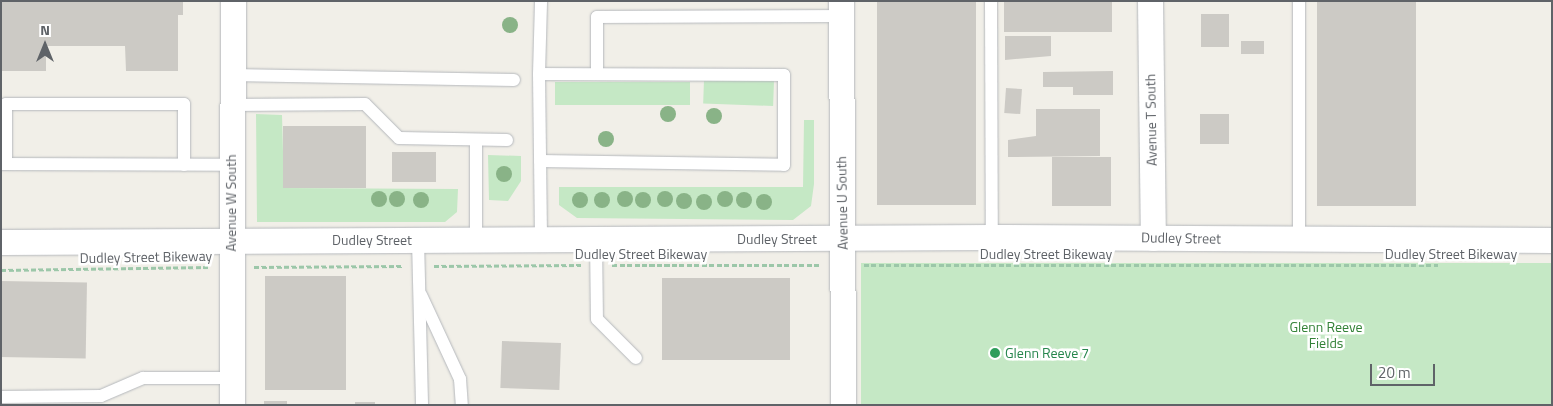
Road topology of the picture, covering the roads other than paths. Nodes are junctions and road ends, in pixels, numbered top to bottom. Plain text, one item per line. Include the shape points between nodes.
1 (233, 1) edge
2 (541, 1) edge
3 (991, 1) edge
4 (1150, 1) edge
5 (1299, 1) edge
6 (842, 8) edge
7 (597, 73) junction
8 (539, 74) junction
9 (231, 75) junction
10 (514, 80) dead end
11 (230, 105) junction
12 (476, 140) junction
13 (507, 140) dead end
14 (540, 161) junction
15 (4, 164) edge
16 (184, 165) junction
17 (231, 166) junction
18 (992, 237) junction
19 (1153, 238) junction
20 (842, 239) junction
21 (418, 240) junction
22 (476, 240) junction
23 (542, 240) junction
24 (596, 240) junction
25 (1299, 240) junction
26 (1552, 240) edge
27 (231, 241) junction
28 (1, 242) edge
29 (419, 291) junction
30 (636, 358) dead end
31 (232, 378) junction
32 (1, 397) edge
33 (232, 405) edge
34 (422, 405) edge
35 (462, 405) edge
36 (843, 405) edge

1 - 9 street, Avenue W South
2 - 8 lane
3 - 18 lane
4 - 19 street, Avenue T South
5 - 25 lane
6 - 7 lane via 597,17
6 - 20 street, Avenue U South
7 - 8 lane
7 - 14 lane via 784,75 784,165
8 - 14 lane
9 - 10 lane
9 - 11 street, Avenue W South
11 - 12 lane via 365,104 399,138
11 - 17 street, Avenue W South
12 - 13 lane
12 - 22 lane
14 - 23 lane
15 - 16 lane
15 - 16 lane via 6,104 184,104
16 - 17 lane
17 - 27 street, Avenue W South
18 - 19 street, Dudley Street
18 - 20 street, Dudley Street
19 - 25 street, Dudley Street
20 - 24 street, Dudley Street
20 - 36 street, Avenue U South
21 - 22 street, Dudley Street
21 - 27 street, Dudley Street
21 - 29 lane
22 - 23 street, Dudley Street
23 - 24 street, Dudley Street
24 - 30 lane via 597,319
25 - 26 street, Dudley Street
27 - 28 street, Dudley Street
27 - 31 street, Avenue W South
29 - 34 lane
29 - 35 lane via 460,379
31 - 32 lane via 143,378 101,396
31 - 33 street, Avenue W South

